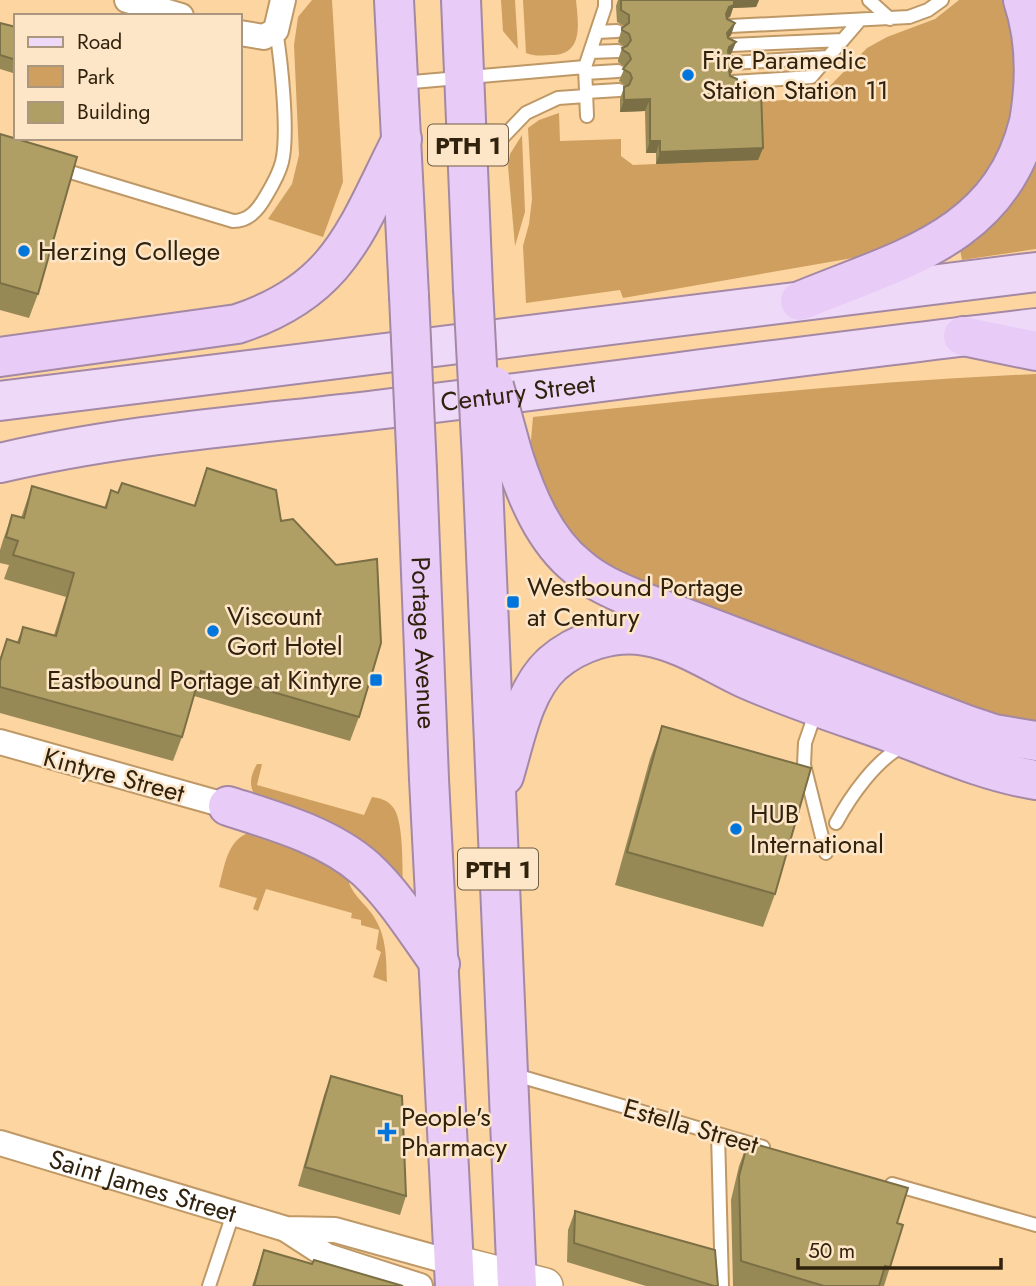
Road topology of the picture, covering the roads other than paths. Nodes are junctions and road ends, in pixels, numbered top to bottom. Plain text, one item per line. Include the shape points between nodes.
1 (127, 0) edge
2 (283, 0) edge
3 (461, 0) edge
4 (605, 0) edge
5 (869, 0) edge
6 (942, 0) edge
7 (1023, 0) edge
8 (389, 2) edge
9 (173, 14) edge
10 (890, 19) junction
11 (860, 20) junction
12 (730, 26) edge
13 (276, 30) junction
14 (617, 31) dead end
15 (597, 32) junction
16 (242, 33) edge
17 (843, 40) junction
18 (731, 45) edge
19 (618, 51) dead end
20 (590, 52) junction
21 (828, 57) junction
22 (732, 63) edge
23 (585, 70) junction
24 (618, 71) dead end
25 (465, 77) junction
26 (733, 82) edge
27 (399, 83) junction
28 (619, 90) dead end
29 (586, 94) junction
30 (587, 116) dead end
31 (402, 139) junction
32 (50, 166) edge
33 (469, 173) junction
34 (1036, 272) edge
35 (800, 301) junction
36 (1036, 328) edge
37 (963, 336) junction
38 (1036, 351) edge
39 (0, 357) edge
40 (0, 401) edge
41 (497, 457) junction
42 (0, 463) edge
43 (863, 701) dead end
44 (825, 703) junction
45 (916, 724) junction
46 (1036, 741) edge
47 (0, 742) edge
48 (1036, 780) edge
49 (496, 801) junction
50 (228, 806) joint
51 (836, 823) dead end
52 (826, 852) dead end
53 (440, 964) junction
54 (507, 1072) junction
55 (718, 1134) junction
56 (0, 1143) edge
57 (778, 1151) edge
58 (881, 1181) edge
59 (233, 1214) junction
60 (1036, 1225) edge
61 (286, 1229) junction
62 (455, 1275) edge
63 (527, 1284) edge
64 (209, 1286) edge
65 (420, 1286) edge
66 (722, 1286) edge

1 - 9 street
2 - 13 street
3 - 25 highway, PTH 1
4 - 15 lane
5 - 10 lane
6 - 10 lane via 919,14
7 - 35 highway via 1034,67 1031,111 1012,170 995,196 972,219 932,245
8 - 27 highway, Portage Avenue / PTH 1
10 - 11 lane
11 - 12 lane
11 - 17 lane
13 - 16 street via 264,37
13 - 32 lane via 284,151 272,185 257,211 247,218 233,221
14 - 15 lane
15 - 20 lane
17 - 18 lane
17 - 21 lane
19 - 20 lane
20 - 23 lane
21 - 22 lane
21 - 26 lane via 811,76
23 - 24 lane
23 - 25 lane
23 - 29 lane
25 - 27 lane
25 - 33 highway, PTH 1
27 - 31 highway, Portage Avenue / PTH 1
28 - 29 lane
29 - 30 lane
29 - 33 lane via 558,98 526,113
31 - 39 highway via 348,245 330,269 287,304 237,324
31 - 53 highway, Portage Avenue / PTH 1, bridge
33 - 41 highway, PTH 1, bridge via 474,304
34 - 35 main road, Century Street
35 - 40 main road, Century Street
36 - 37 main road, Century Street
37 - 38 highway
37 - 42 main road, Century Street via 157,435
41 - 45 highway via 524,490 562,552 600,582
41 - 49 highway, PTH 1
43 - 45 lane via 894,708
44 - 45 highway
44 - 49 highway via 745,678 667,641 612,635 565,655 541,678 526,705
44 - 52 lane via 805,743 804,765
45 - 46 highway
45 - 48 highway via 994,770
45 - 51 lane via 857,791
47 - 50 street, Kintyre Street
49 - 54 highway, PTH 1
50 - 53 highway via 314,837 357,862 388,894
53 - 62 highway, Portage Avenue / PTH 1
54 - 55 lane, Estella Street
54 - 63 highway, PTH 1
55 - 57 lane, Estella Street
55 - 66 lane
56 - 59 street, Saint James Street
58 - 60 lane
59 - 61 street, Saint James Street
59 - 64 lane
61 - 62 street, Saint James Street via 335,1230
61 - 65 street, Saint James Street via 327,1256
62 - 63 main road, Saint James Street

